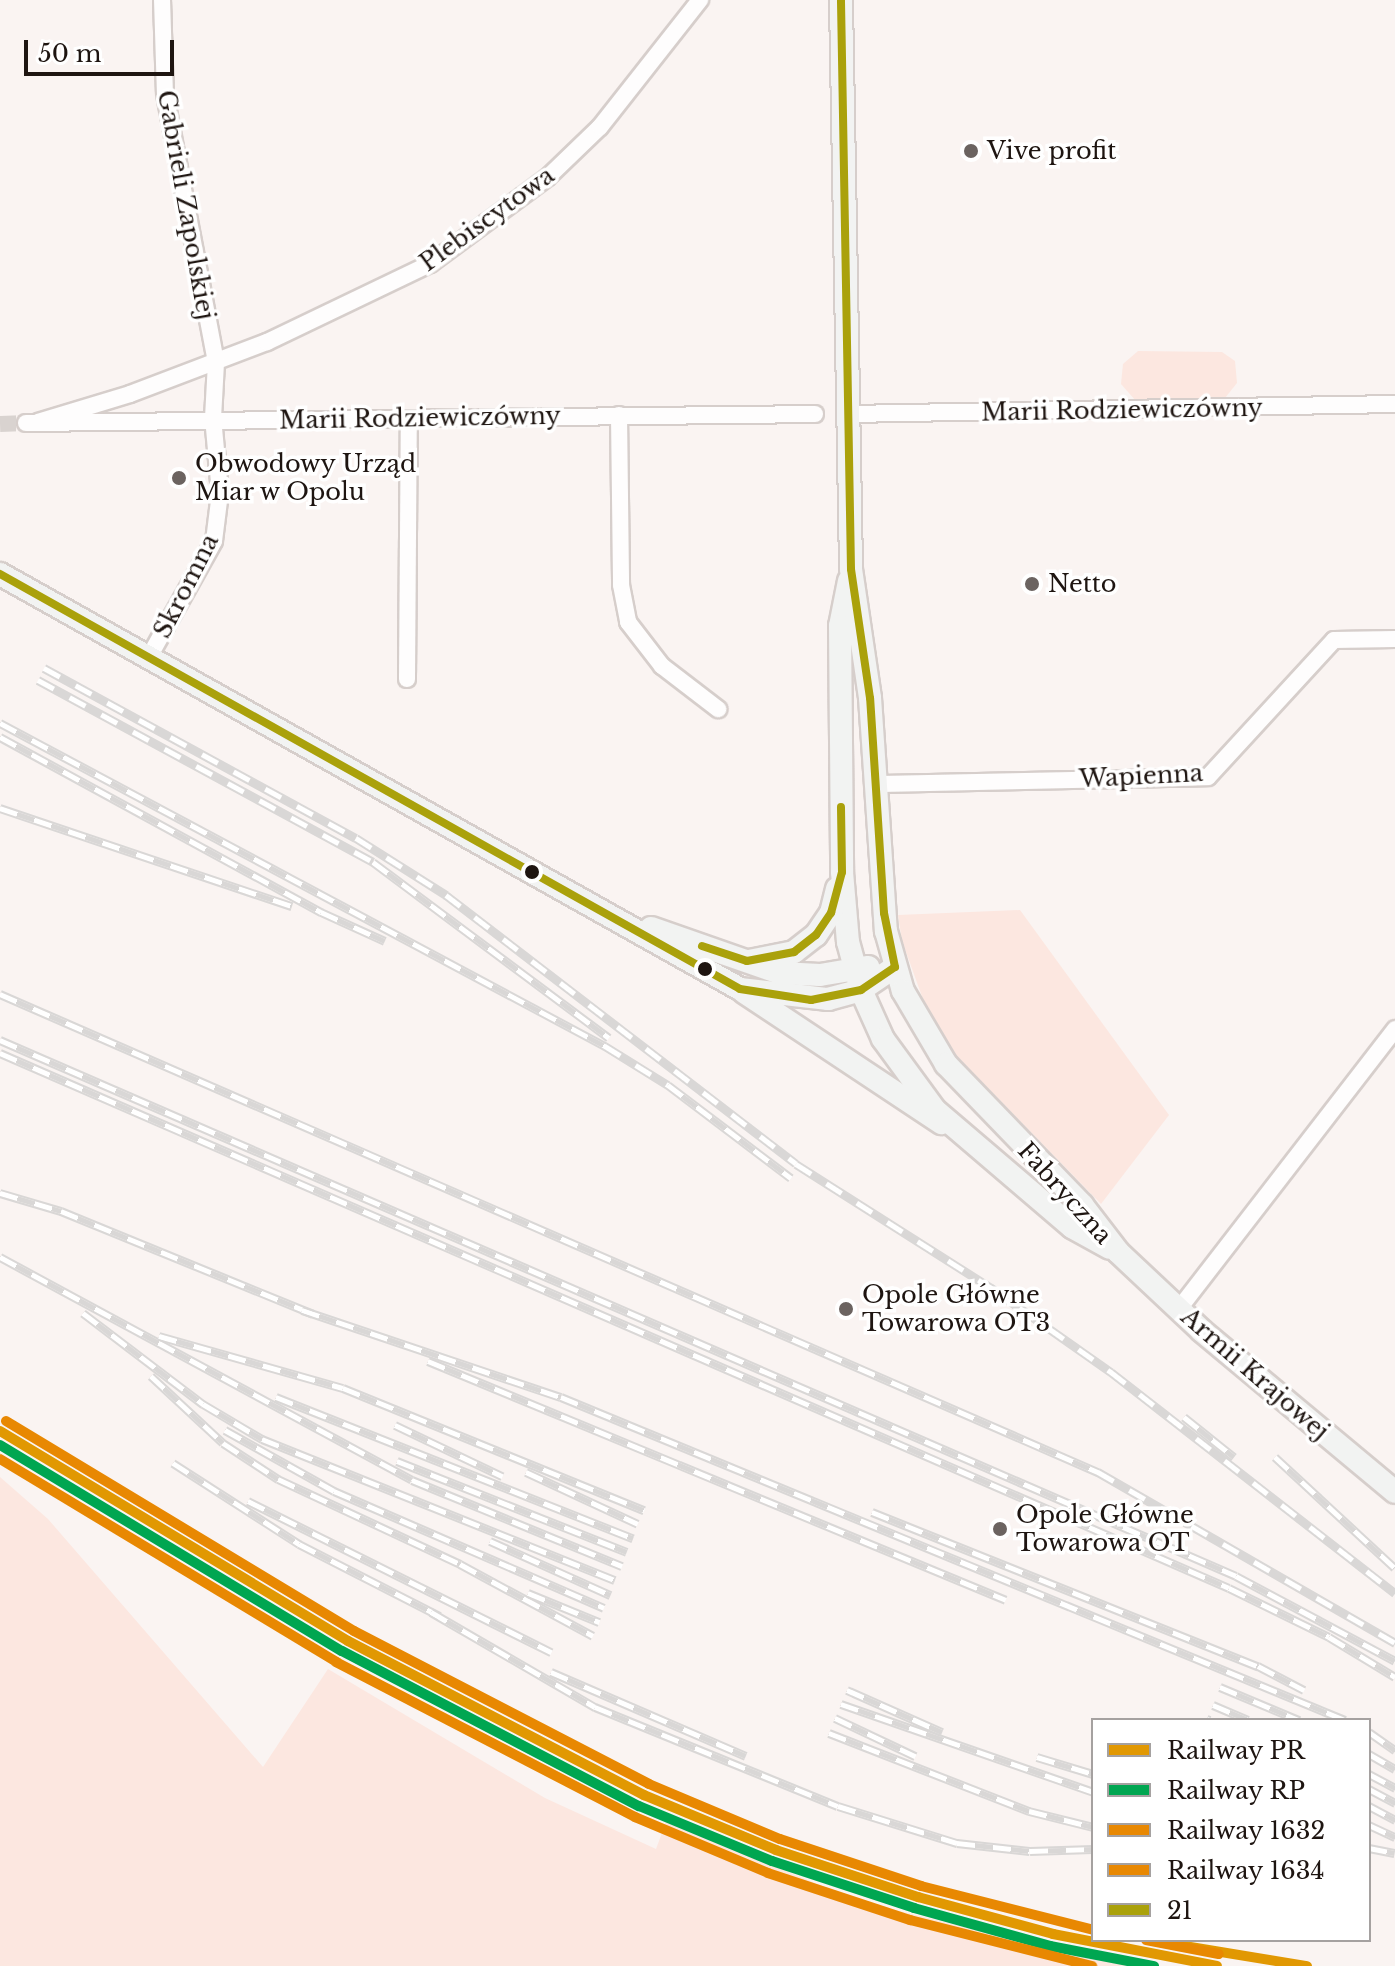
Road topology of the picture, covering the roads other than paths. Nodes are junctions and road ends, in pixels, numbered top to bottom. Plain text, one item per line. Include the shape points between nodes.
1 (162, 0) edge
2 (700, 0) edge
3 (841, 0) edge
4 (216, 362) junction
5 (1395, 404) edge
6 (815, 414) dead end
7 (849, 414) junction
8 (619, 415) junction
9 (213, 418) junction
10 (409, 419) junction
11 (32, 422) joint
12 (851, 569) junction
13 (0, 574) edge
14 (1395, 639) edge
15 (149, 657) junction
16 (407, 679) dead end
17 (718, 709) dead end
18 (877, 784) junction
19 (842, 872) junction
20 (620, 917) junction
21 (747, 961) junction
22 (895, 967) junction
23 (854, 968) junction
24 (740, 989) junction
25 (861, 990) junction
26 (1395, 1029) edge
27 (956, 1131) junction
28 (1118, 1252) junction
29 (1178, 1310) junction
30 (1395, 1492) edge

1 - 4 street, Gabrieli Zapolskiej via 165,95
2 - 4 street, Plebiscytowa via 600,127 548,177 477,231 386,289
3 - 7 main road, Fabryczna
4 - 9 street
4 - 11 street, Plebiscytowa
5 - 7 street, Marii Rodziewiczówny
6 - 8 street, Marii Rodziewiczówny
7 - 12 main road, Fabryczna
8 - 10 street, Marii Rodziewiczówny
8 - 17 street via 621,585 628,622 662,666
9 - 10 street, Marii Rodziewiczówny
9 - 11 street, Marii Rodziewiczówny
9 - 15 street, Skromna via 220,493 214,541
10 - 16 street
12 - 18 main road, Fabryczna
12 - 19 main road, Fabryczna via 840,626
13 - 15 main road
14 - 18 street, Wapienna via 1334,640 1208,777
15 - 20 main road
18 - 22 main road, Fabryczna via 884,913
19 - 21 main road via 831,913 816,935 794,952
19 - 23 main road, Fabryczna
20 - 21 main road
20 - 24 main road
21 - 23 main road via 806,976
22 - 23 main road
22 - 25 main road
22 - 28 main road, Fabryczna via 915,1018 946,1064 1091,1215
23 - 25 main road, Fabryczna
24 - 25 main road via 811,1000
24 - 27 main road via 910,1107
25 - 27 main road, Fabryczna via 897,1061
26 - 29 street
27 - 28 main road, Fabryczna via 1072,1227
28 - 29 main road, Armii Krajowej
29 - 30 main road, Armii Krajowej

